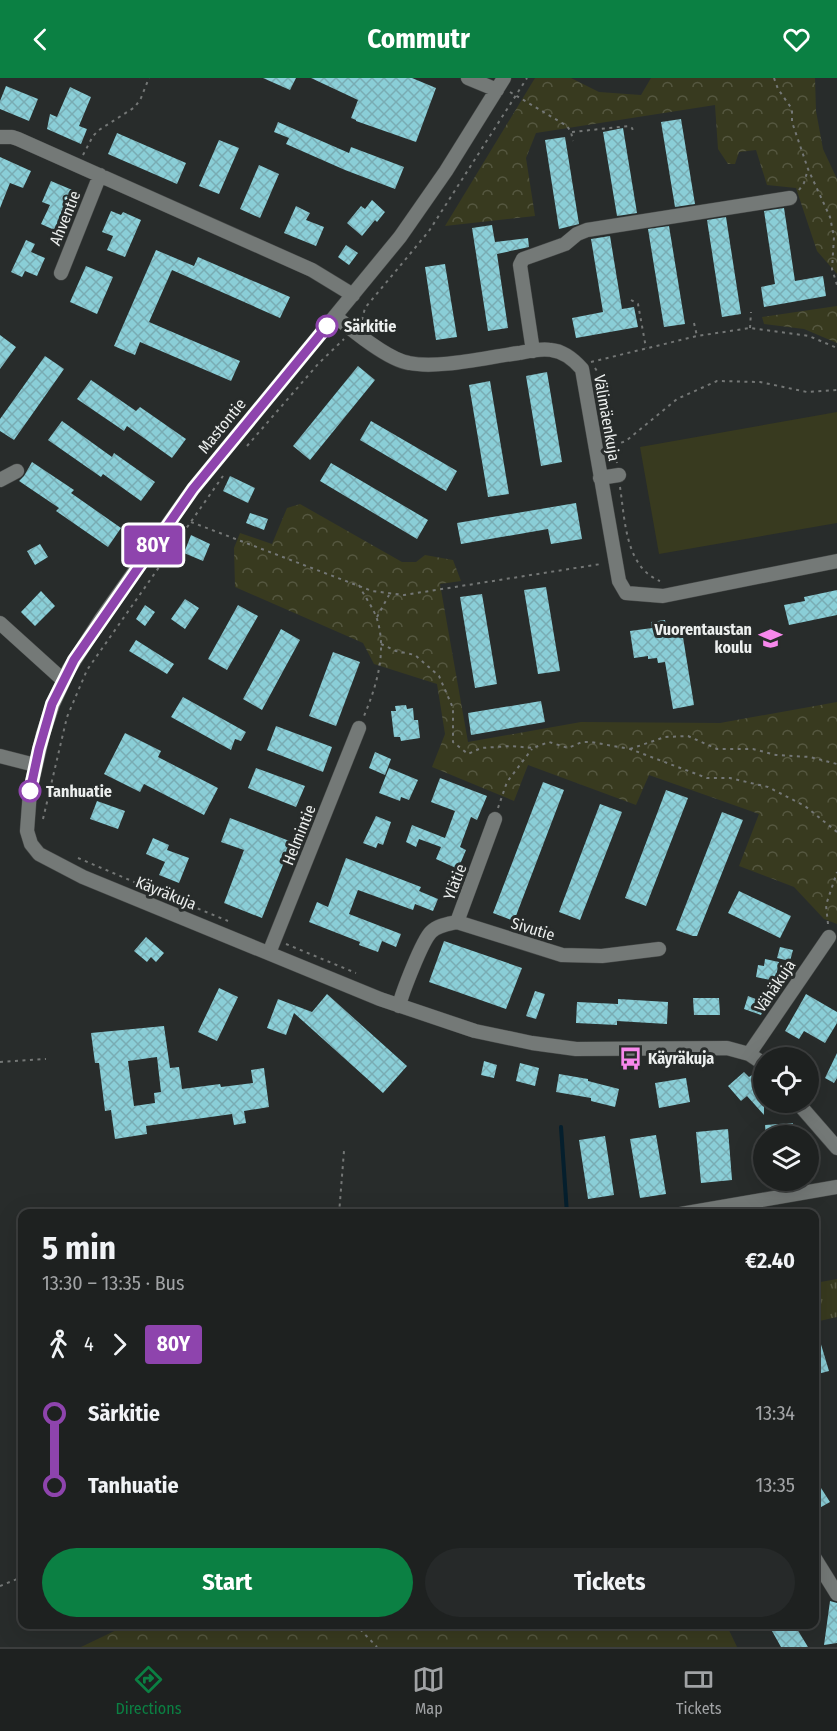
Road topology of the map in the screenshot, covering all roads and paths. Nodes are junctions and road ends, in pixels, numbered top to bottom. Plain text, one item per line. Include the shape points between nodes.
1 (149, 78) edge
2 (468, 78) edge
3 (527, 78) edge
4 (774, 78) edge
5 (501, 84) edge
6 (516, 96) junction
7 (571, 132) junction
8 (633, 133) dead end
9 (0, 137) edge
10 (573, 141) dead end
11 (78, 166) junction
12 (808, 169) junction
13 (100, 176) junction
14 (790, 198) joint
15 (61, 273) dead end
16 (837, 285) edge
17 (353, 295) junction
18 (631, 300) dead end
19 (751, 312) dead end
20 (335, 316) junction
21 (363, 318) junction
22 (694, 323) dead end
23 (360, 328) junction
24 (750, 328) junction
25 (697, 336) junction
26 (646, 348) junction
27 (837, 348) edge
28 (533, 351) junction
29 (585, 357) dead end
30 (591, 362) junction
31 (837, 390) edge
32 (614, 445) junction
33 (241, 454) dead end
34 (17, 471) dead end
35 (226, 471) dead end
36 (619, 475) junction
37 (600, 478) junction
38 (0, 480) edge
39 (191, 522) junction
40 (837, 561) edge
41 (616, 562) junction
42 (359, 585) junction
43 (663, 589) junction
44 (389, 595) junction
45 (376, 617) junction
46 (0, 623) edge
47 (381, 644) junction
48 (63, 680) junction
49 (359, 728) joint
50 (532, 748) junction
51 (630, 749) junction
52 (0, 756) edge
53 (837, 764) edge
54 (35, 765) junction
55 (495, 819) joint
56 (42, 823) dead end
57 (27, 826) joint
58 (837, 832) edge
59 (837, 872) edge
60 (457, 922) junction
61 (829, 936) joint
62 (659, 950) dead end
63 (268, 953) junction
64 (399, 1006) junction
65 (749, 1054) junction
66 (753, 1057) edge
67 (46, 1059) dead end
68 (0, 1062) edge
69 (807, 1113) edge
70 (837, 1147) edge
71 (344, 1151) dead end
72 (837, 1187) edge
73 (339, 1209) edge
74 (710, 1209) edge
75 (819, 1565) edge
76 (18, 1578) edge
77 (0, 1586) edge
78 (837, 1594) edge
79 (360, 1629) edge
80 (377, 1647) edge

1 - 11 path via 135,107 93,136
2 - 5 street
3 - 6 path
4 - 12 path via 792,109 792,122
5 - 17 street, Mastontie via 400,237
6 - 7 path
6 - 21 path via 429,231 365,308
7 - 8 path via 629,126
7 - 10 path
9 - 11 street via 12,137
11 - 13 street
12 - 14 path via 804,183
12 - 16 path via 830,217 834,237 832,269
13 - 15 street, Ahventie
13 - 17 street via 312,270
14 - 28 street via 587,230 565,244 523,259 520,265
17 - 20 street, Mastontie
18 - 26 path via 638,304
19 - 24 path
20 - 23 street, Välimäenkuja
20 - 48 street, Mastontie via 193,489
21 - 23 path
21 - 23 path
22 - 25 path
23 - 28 street, Välimäenkuja via 401,361 418,365
23 - 33 path via 318,363
24 - 25 path
24 - 27 path via 809,336
25 - 26 path
26 - 30 path
28 - 37 street, Välimäenkuja via 555,350 582,369
29 - 30 path
30 - 32 path via 604,382
31 - 32 path via 807,392 760,382 717,381 677,399 626,441
32 - 36 path
34 - 38 street
35 - 39 path
36 - 37 street
36 - 43 path via 633,557
37 - 41 street, Välimäenkuja
39 - 42 path
39 - 56 path via 87,670 67,717
40 - 43 street
41 - 43 street, Välimäenkuja via 626,593
41 - 44 path via 404,596
42 - 44 path
42 - 45 path
44 - 45 path
45 - 47 path
46 - 48 street
47 - 49 path via 375,688
47 - 50 path via 415,655 439,676 453,708 453,742 468,754 491,747
48 - 54 street, Mastontie
49 - 63 street, Helmintie
50 - 51 path via 549,742 568,748 591,742
50 - 55 path via 507,782
51 - 53 path via 665,737 688,736 717,749 753,749
51 - 58 path via 707,778 730,778 768,787 805,806
52 - 54 street
54 - 57 street, Mastontie
55 - 60 street, Ylätie
57 - 63 street, Käyräkuja via 31,843 46,859
59 - 61 path via 826,905
60 - 62 street, Sivutie via 562,955 602,956
60 - 64 street, Ylätie via 440,926 429,935
61 - 65 street, Vähäkuja
63 - 64 street, Käyräkuja
64 - 65 street, Käyräkuja via 475,1031 554,1047 728,1048
65 - 66 street, Käyräkuja
67 - 68 path
69 - 70 street
71 - 73 path
72 - 74 street
75 - 78 street
76 - 77 path
79 - 80 path

